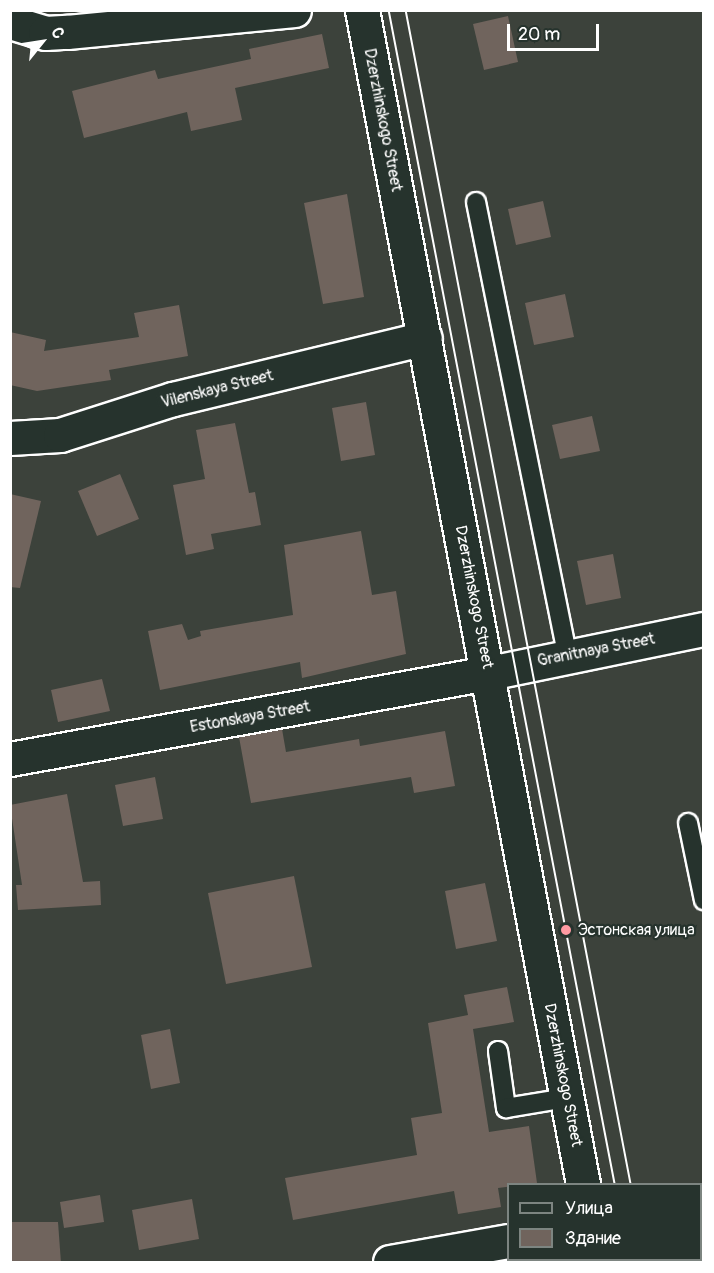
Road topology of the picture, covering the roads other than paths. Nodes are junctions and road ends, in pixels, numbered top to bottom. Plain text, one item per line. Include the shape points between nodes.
1 (294, 10) edge
2 (362, 10) edge
3 (10, 22) edge
4 (476, 202) dead end
5 (425, 338) junction
6 (10, 438) edge
7 (704, 629) edge
8 (567, 654) junction
9 (489, 673) junction
10 (10, 759) edge
11 (688, 823) dead end
12 (704, 900) edge
13 (498, 1051) dead end
14 (567, 1098) junction
15 (584, 1183) edge
16 (507, 1241) edge
17 (390, 1263) edge

1 - 3 street via 45,33
2 - 5 street, Dzerzhinskogo Street
4 - 8 lane
5 - 6 street, Vilenskaya Street via 173,399 60,435
5 - 9 street, Dzerzhinskogo Street
7 - 8 street, Granitnaya Street
8 - 9 street, Granitnaya Street
9 - 10 street, Estonskaya Street
9 - 14 street, Dzerzhinskogo Street
11 - 12 lane
13 - 14 lane via 506,1108
14 - 15 street, Dzerzhinskogo Street
16 - 17 street

